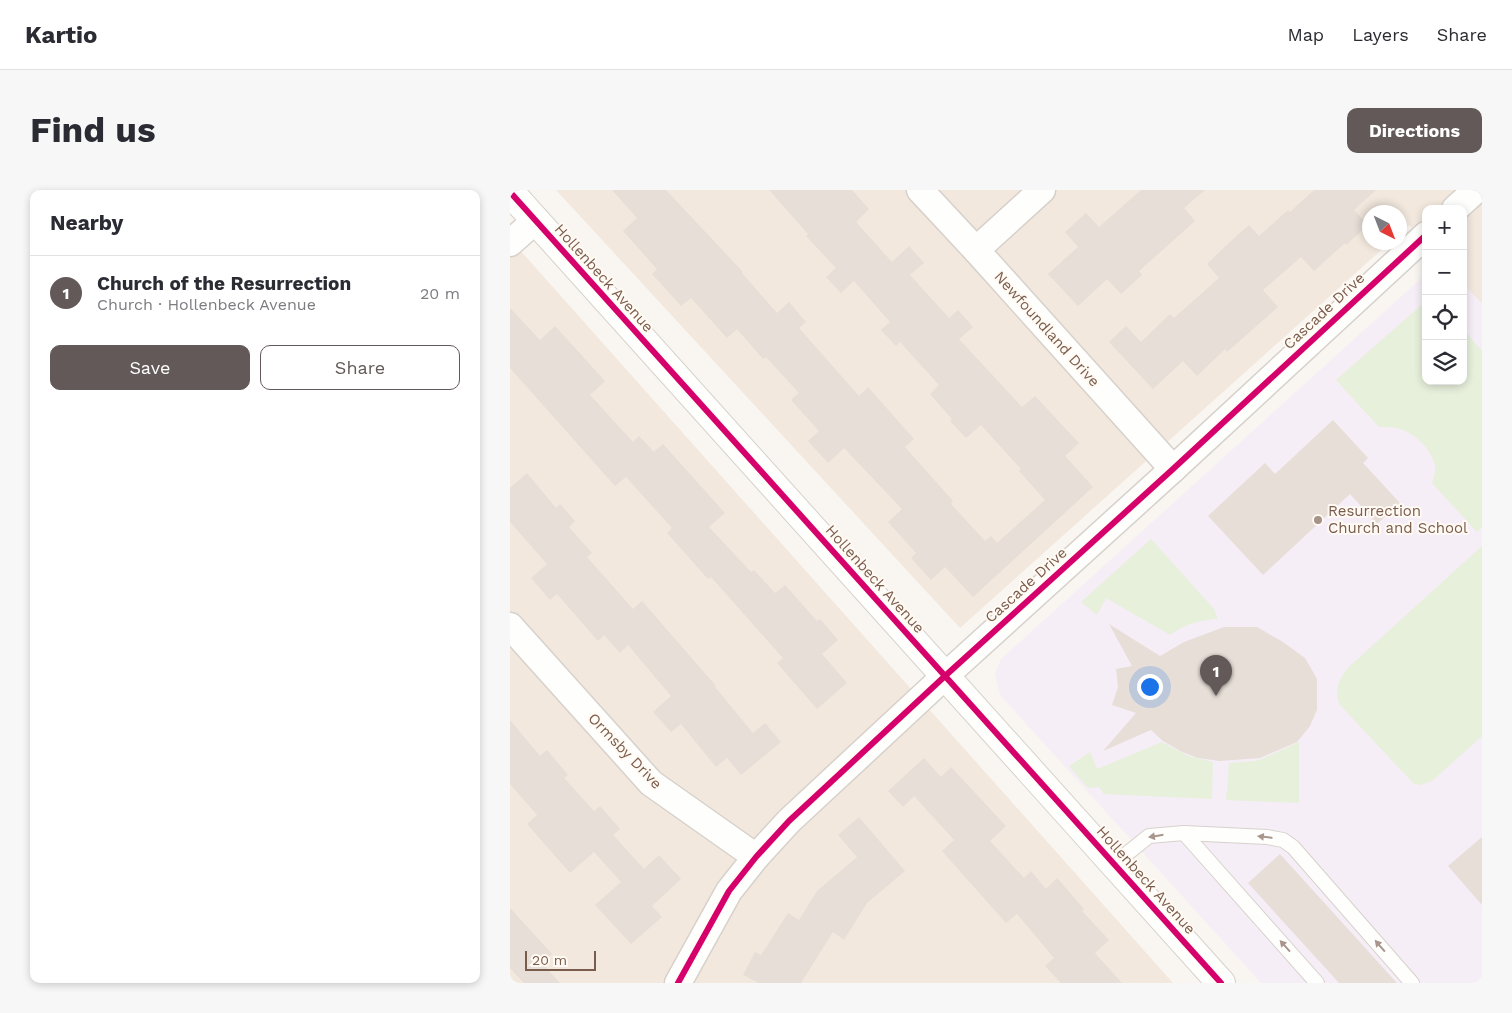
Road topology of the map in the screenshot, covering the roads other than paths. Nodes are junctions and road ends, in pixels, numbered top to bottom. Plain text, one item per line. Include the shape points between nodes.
1 (920, 190) edge
2 (1042, 190) edge
3 (1476, 190) edge
4 (510, 192) edge
5 (1459, 205) edge
6 (536, 220) junction
7 (1422, 239) edge
8 (510, 244) edge
9 (976, 250) junction
10 (1173, 469) junction
11 (510, 626) edge
12 (945, 676) junction
13 (1184, 832) junction
14 (756, 857) junction
15 (1114, 864) junction
16 (678, 983) edge
17 (1221, 983) edge
18 (1317, 983) edge
19 (1412, 983) edge

1 - 9 street, Newfoundland Drive
2 - 9 street
3 - 5 street
4 - 6 street, Hollenbeck Avenue
6 - 8 street
6 - 12 street, Hollenbeck Avenue
7 - 10 street, Cascade Drive
9 - 10 street, Newfoundland Drive
10 - 12 street, Cascade Drive
11 - 14 street, Ormsby Drive via 651,783
12 - 14 street, Cascade Drive
12 - 15 street, Hollenbeck Avenue
13 -> 15 lane via 1149,836
18 -> 13 lane
19 -> 13 lane via 1293,847 1283,840
14 - 16 street, Cascade Drive via 729,891
15 - 17 street, Hollenbeck Avenue

